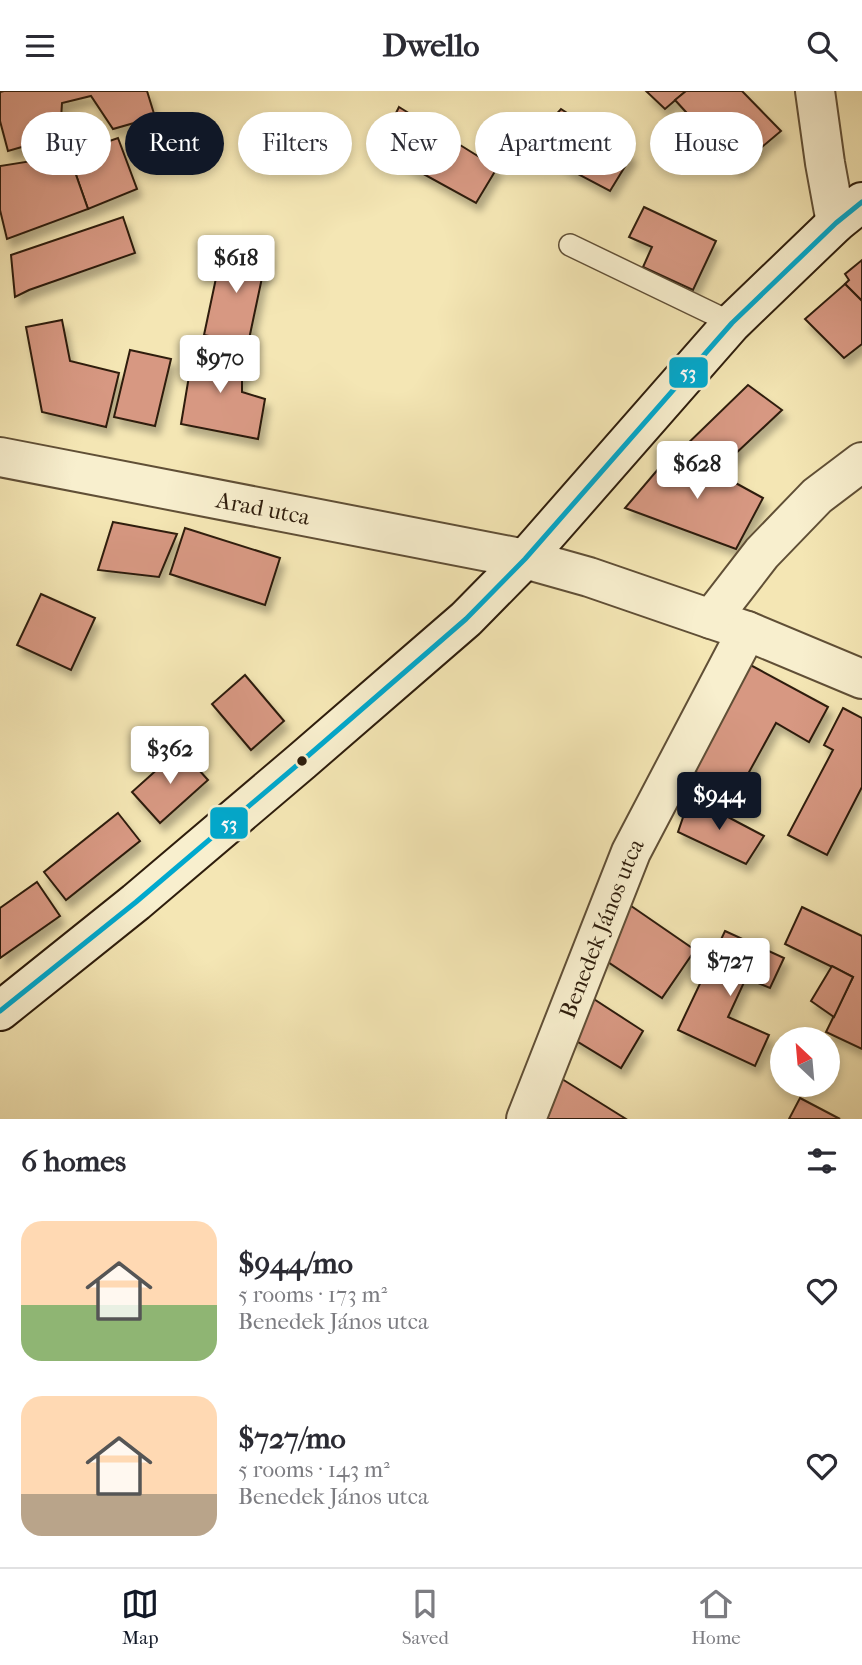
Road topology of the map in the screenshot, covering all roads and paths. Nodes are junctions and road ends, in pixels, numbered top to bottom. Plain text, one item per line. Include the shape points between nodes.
1 (812, 94) edge
2 (849, 212) edge
3 (570, 245) dead end
4 (732, 323) junction
5 (0, 457) edge
6 (862, 461) edge
7 (525, 559) junction
8 (711, 619) junction
9 (747, 631) junction
10 (862, 679) edge
11 (0, 1011) edge
12 (526, 1119) edge

1 - 2 street
2 - 4 street
3 - 4 lane
4 - 7 street
5 - 7 street, Arad utca
6 - 8 street via 817,496 762,554
7 - 8 street, Arad utca
7 - 11 street via 466,619 303,761
8 - 9 street, Arad utca
9 - 10 street, Arad utca
9 - 12 street, Benedek János utca via 631,852

